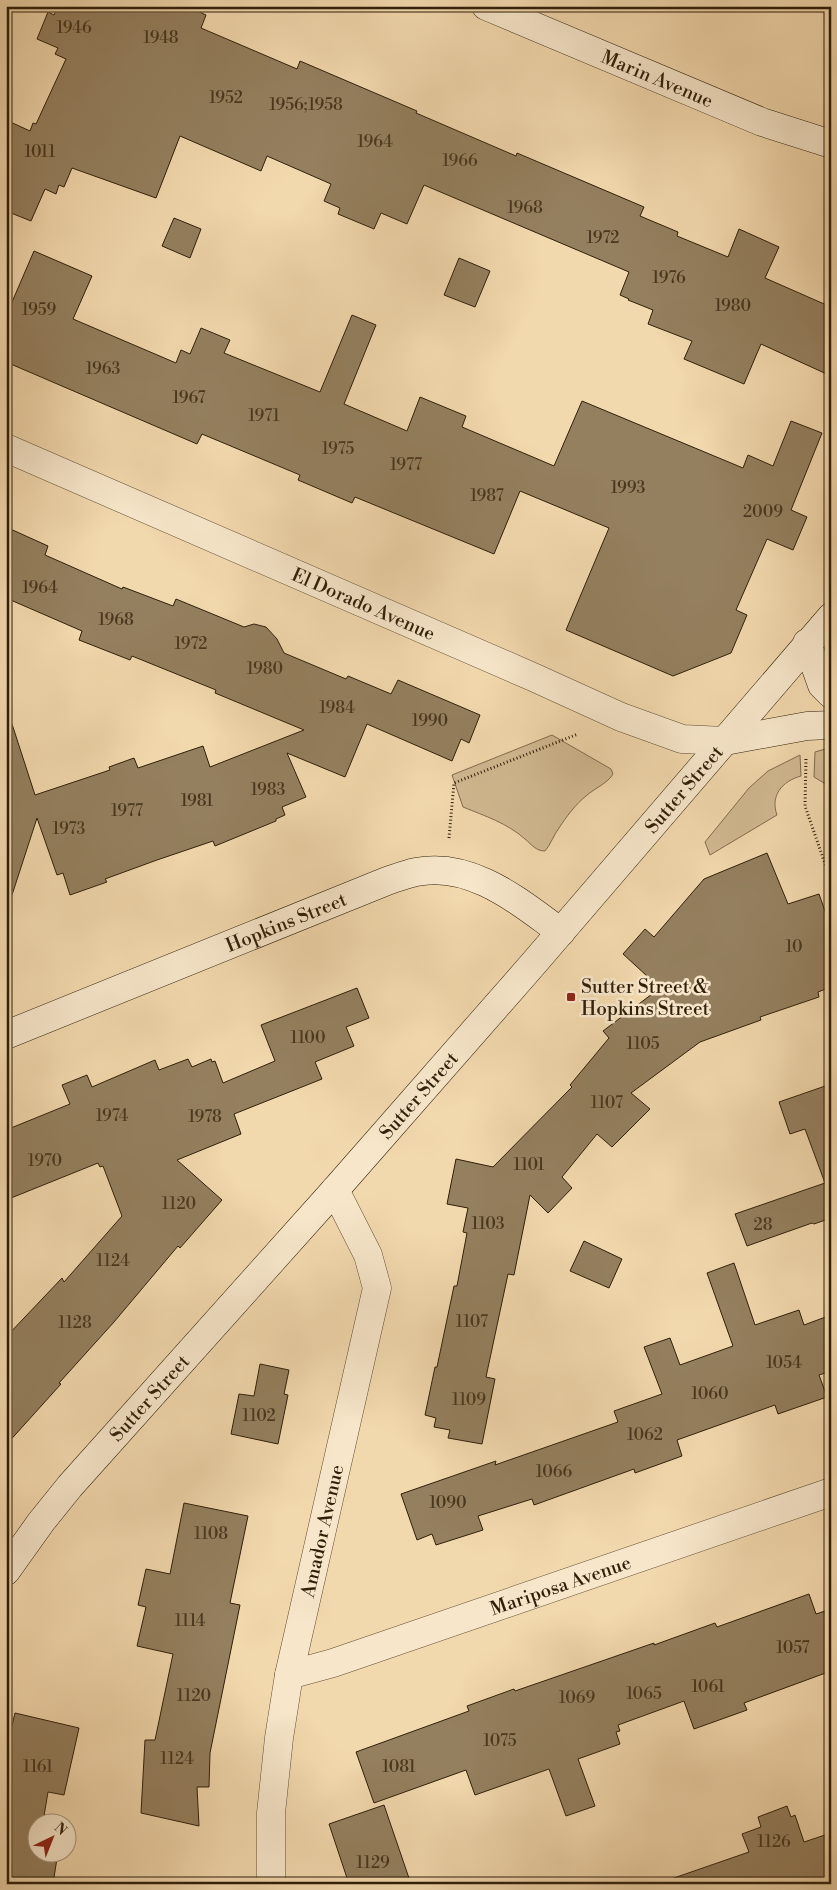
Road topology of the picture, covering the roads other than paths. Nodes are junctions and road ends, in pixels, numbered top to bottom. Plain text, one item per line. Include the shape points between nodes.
1 (486, 6) edge
2 (831, 144) edge
3 (6, 448) edge
4 (831, 617) edge
5 (807, 643) junction
6 (831, 694) edge
7 (819, 726) edge
8 (725, 740) junction
9 (561, 932) junction
10 (6, 1035) edge
11 (335, 1190) junction
12 (831, 1492) edge
13 (6, 1572) edge
14 (289, 1675) junction
15 (271, 1884) edge

1 - 2 street, Marin Avenue via 762,122
3 - 8 street, El Dorado Avenue via 621,717 682,739
4 - 5 street, Sutter Street
5 - 6 street via 822,685
5 - 8 street, Sutter Street
7 - 8 street, El Dorado Avenue
8 - 9 street, Sutter Street
9 - 10 street, Hopkins Street via 482,880 446,870 416,872
9 - 11 street, Sutter Street
11 - 13 street, Sutter Street via 70,1486
11 - 14 street, Amador Avenue via 368,1255 377,1288
12 - 14 street, Mariposa Avenue via 333,1663
14 - 15 street, Amador Avenue via 271,1813

